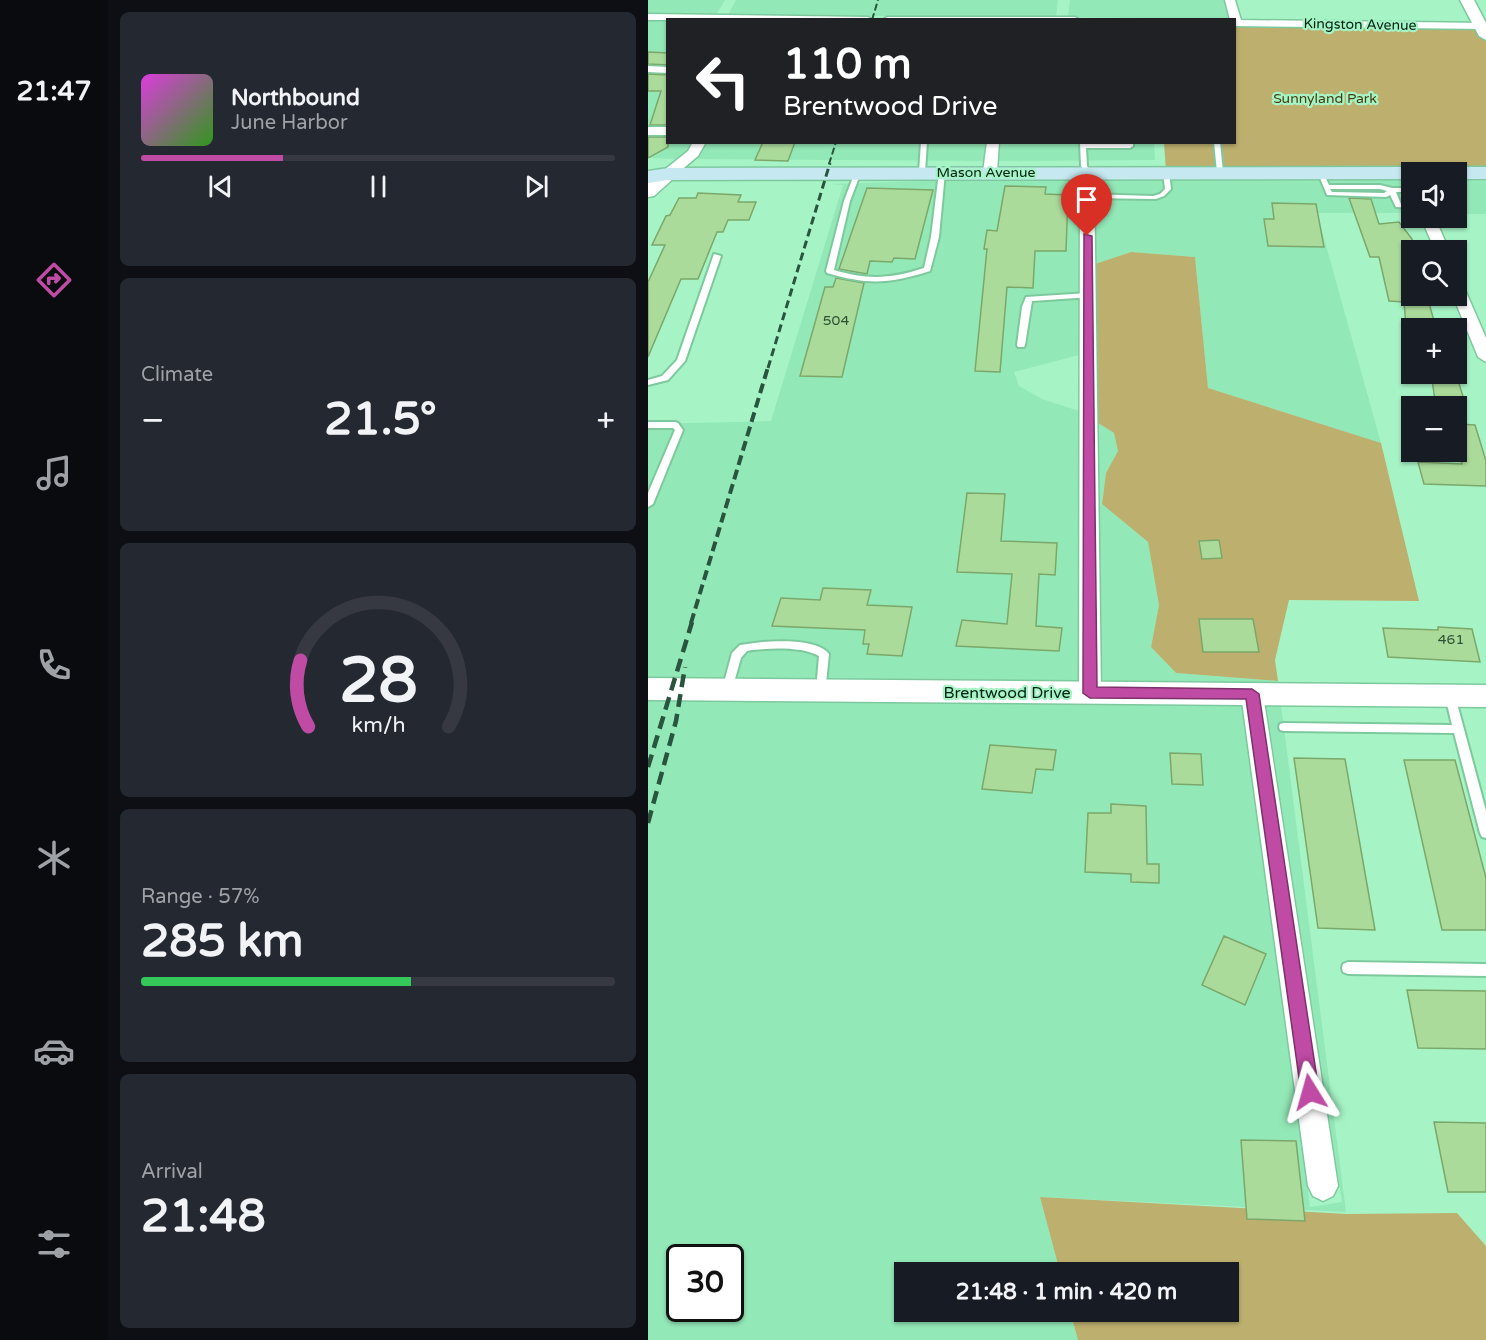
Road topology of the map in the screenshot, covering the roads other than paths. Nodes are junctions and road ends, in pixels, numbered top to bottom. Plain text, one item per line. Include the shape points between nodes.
1 (1230, 0) edge
2 (1467, 0) edge
3 (648, 17) edge
4 (760, 18) edge
5 (1234, 18) edge
6 (1236, 23) edge
7 (1484, 29) edge
8 (648, 69) edge
9 (666, 70) edge
10 (648, 131) edge
11 (666, 131) edge
12 (699, 144) edge
13 (924, 144) edge
14 (993, 144) edge
15 (1084, 144) edge
16 (1130, 144) edge
17 (1217, 144) edge
18 (648, 169) edge
19 (858, 172) junction
20 (922, 172) junction
21 (942, 172) junction
22 (990, 172) junction
23 (1087, 172) junction
24 (1166, 172) junction
25 (1220, 172) junction
26 (1467, 173) edge
27 (1486, 173) edge
28 (668, 174) junction
29 (648, 177) edge
30 (1401, 179) edge
31 (1324, 180) junction
32 (1378, 180) junction
33 (1401, 184) edge
34 (1392, 190) junction
35 (648, 192) edge
36 (1087, 196) junction
37 (1401, 206) edge
38 (717, 256) dead end
39 (1088, 295) junction
40 (1465, 306) edge
41 (1022, 345) dead end
42 (1486, 357) edge
43 (648, 383) edge
44 (648, 425) edge
45 (648, 504) edge
46 (660, 689) edge
47 (727, 690) junction
48 (821, 690) junction
49 (1090, 693) junction
50 (1252, 694) junction
51 (1450, 696) junction
52 (1486, 696) edge
53 (1284, 727) dead end
54 (1458, 729) junction
55 (1486, 833) edge
56 (1348, 968) dead end
57 (1486, 970) edge
58 (1323, 1186) dead end

1 - 5 street
2 - 7 street
3 - 4 street via 723,13
6 - 7 street, Kingston Avenue
8 - 9 street
10 - 11 street
12 - 28 street
13 - 20 lane
14 - 22 street
15 - 16 lane
15 - 23 lane
17 - 25 lane
18 - 28 main road, Mason Avenue
19 - 20 main road, Mason Avenue
19 - 21 lane via 830,271 859,280 898,279 927,269 935,237
19 - 28 main road, Mason Avenue
20 - 21 main road, Mason Avenue
21 - 22 main road, Mason Avenue
22 - 23 main road, Mason Avenue
23 - 24 main road, Mason Avenue
23 - 36 street
24 - 25 main road, Mason Avenue
24 - 36 lane via 1168,189 1154,198
25 - 31 main road, Mason Avenue
26 - 27 main road
28 - 29 main road, Mason Avenue
28 - 35 street
30 - 32 main road, Mason Avenue
31 - 32 main road, Mason Avenue
31 - 34 lane via 1329,194 1386,195
32 - 34 lane
33 - 34 lane
34 - 37 lane
36 - 39 street
38 - 43 lane via 681,361 665,378
39 - 41 lane via 1029,299
39 - 49 street
40 - 42 street
44 - 45 lane via 675,425 679,430
46 - 47 street, Brentwood Drive
47 - 48 street, Brentwood Drive
47 - 48 lane via 736,656 744,648 801,647 816,648 824,654
48 - 49 street, Brentwood Drive
49 - 50 street, Brentwood Drive
50 - 51 street, Brentwood Drive
50 - 58 street
51 - 52 street, Brentwood Drive
51 - 54 lane
53 - 54 lane
54 - 55 lane
56 - 57 lane

